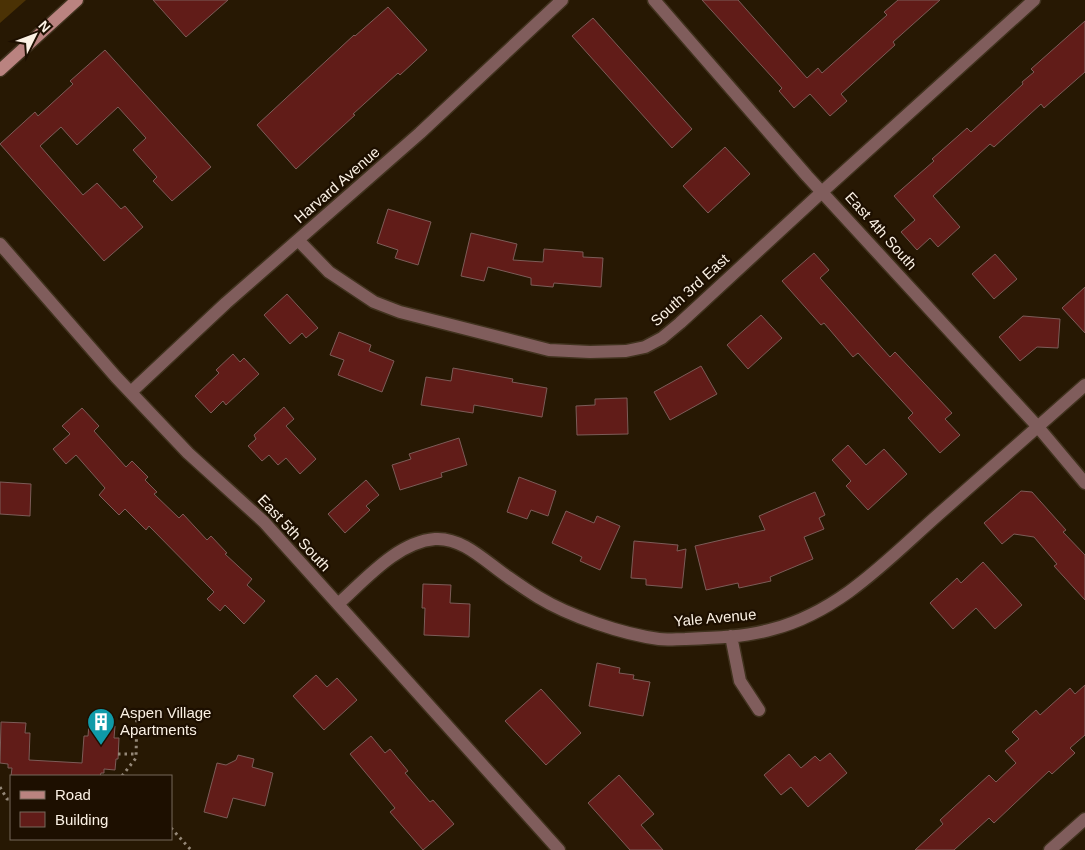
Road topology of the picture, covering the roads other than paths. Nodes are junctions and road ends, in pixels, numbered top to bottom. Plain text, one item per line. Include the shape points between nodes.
1 (77, 0) edge
2 (562, 0) edge
3 (654, 0) edge
4 (1034, 0) edge
5 (0, 70) edge
6 (823, 191) junction
7 (298, 240) junction
8 (0, 244) edge
9 (1085, 385) edge
10 (130, 392) junction
11 (1038, 427) junction
12 (1085, 484) edge
13 (338, 604) junction
14 (731, 636) junction
15 (759, 710) dead end
16 (1085, 819) edge
17 (560, 850) edge
18 (1050, 850) edge

1 - 5 main road
2 - 7 street, Harvard Avenue via 420,133
3 - 6 street, East 4th South
4 - 6 street, South 3rd East
6 - 7 street, South 3rd East via 668,333 645,347 626,351 549,350 400,312 361,295 330,272
6 - 11 street, East 4th South
7 - 10 street, Harvard Avenue
8 - 10 street, East 5th South
9 - 11 street, Yale Avenue
10 - 13 street, East 5th South via 188,453 264,522
11 - 12 street, East 4th South
11 - 14 street, Yale Avenue via 880,568 846,594 819,611 774,629
13 - 14 street, Yale Avenue via 405,547 436,539 447,540 479,554 540,598 615,630 660,639
13 - 17 street, East 5th South
14 - 15 street via 740,681
16 - 18 street

